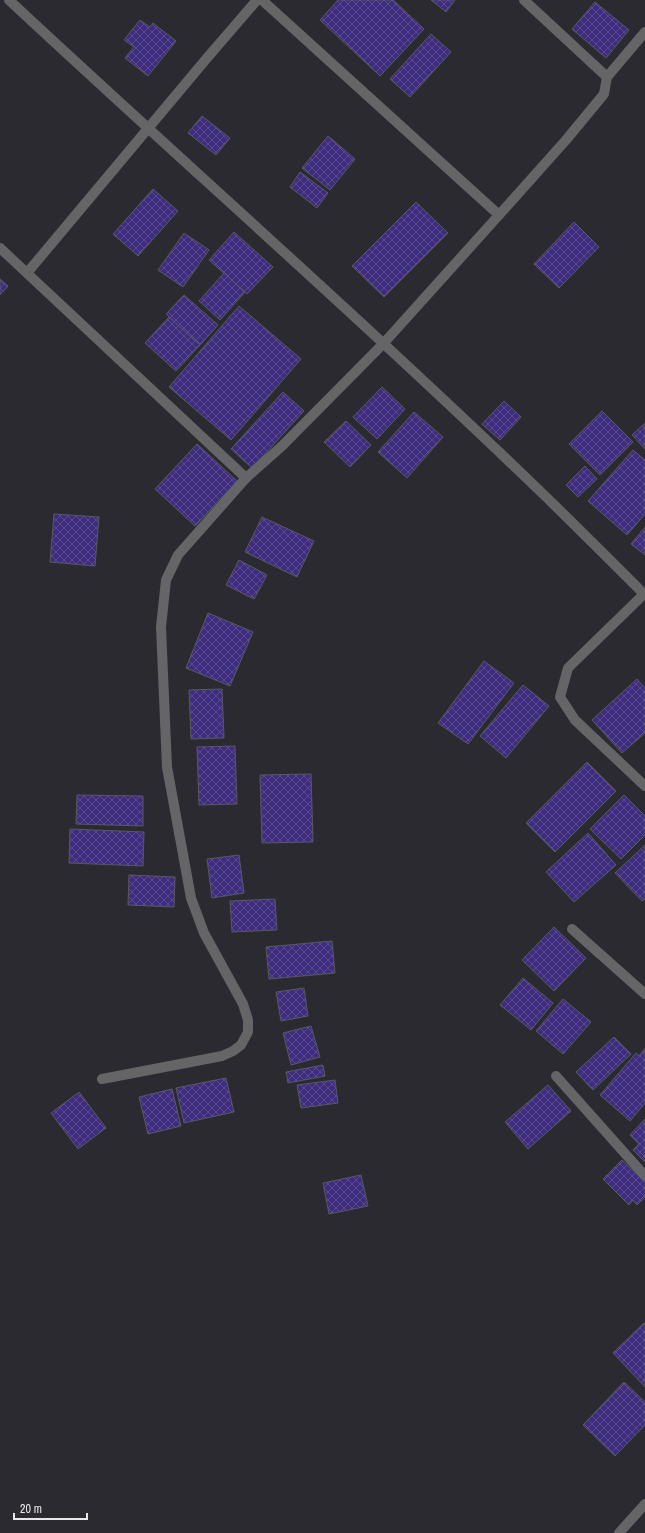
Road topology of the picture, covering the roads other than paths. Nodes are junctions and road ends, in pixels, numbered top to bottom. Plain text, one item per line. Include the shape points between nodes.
1 (8, 0) edge
2 (257, 0) edge
3 (262, 0) edge
4 (524, 0) edge
5 (645, 32) edge
6 (607, 77) junction
7 (147, 129) junction
8 (499, 215) junction
9 (0, 248) edge
10 (27, 273) junction
11 (383, 344) junction
12 (246, 478) junction
13 (645, 594) edge
14 (645, 786) edge
15 (572, 929) dead end
16 (645, 994) edge
17 (556, 1076) dead end
18 (102, 1079) dead end
19 (645, 1176) edge
20 (645, 1504) edge
21 (619, 1533) edge

1 - 7 street
2 - 7 street
3 - 8 street
4 - 6 street
5 - 6 street
6 - 8 street via 604,94
7 - 10 street
7 - 11 street
8 - 11 street
9 - 10 street
10 - 12 street
11 - 12 street via 282,446
11 - 13 street
12 - 18 street via 178,555 166,580 161,627 167,767 191,898 204,933 243,1004 248,1020 248,1032 241,1045 222,1056
13 - 14 street via 568,668 560,697 575,720
15 - 16 street
17 - 19 street
20 - 21 street

